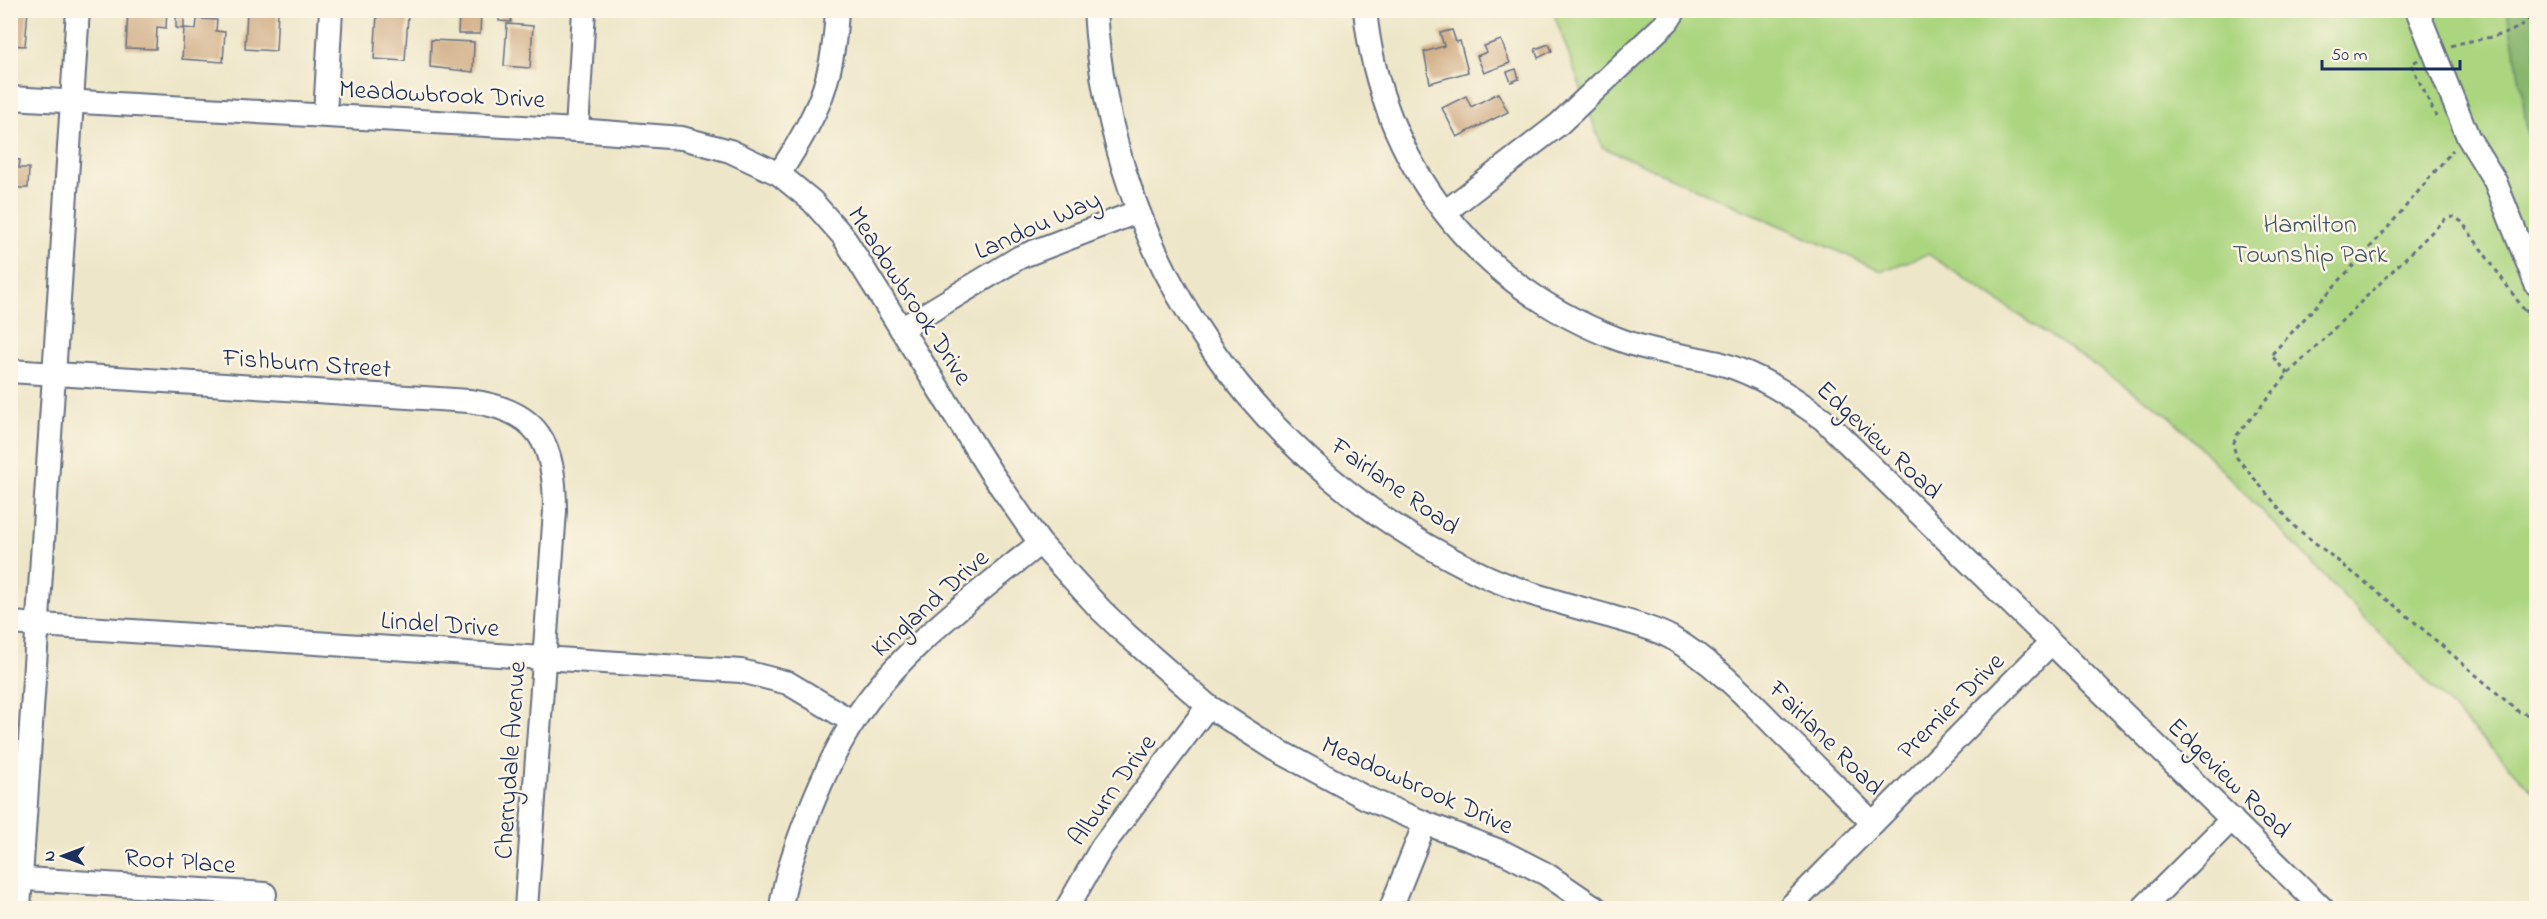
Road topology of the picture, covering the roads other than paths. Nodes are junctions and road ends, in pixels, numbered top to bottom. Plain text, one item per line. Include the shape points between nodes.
1 (78, 10) edge
2 (331, 10) edge
3 (584, 10) edge
4 (837, 10) edge
5 (1095, 10) edge
6 (1365, 10) edge
7 (1675, 10) edge
8 (2417, 10) edge
9 (10, 98) edge
10 (73, 102) junction
11 (325, 115) junction
12 (577, 130) junction
13 (779, 174) junction
14 (1137, 212) junction
15 (1445, 212) junction
16 (2536, 284) edge
17 (901, 329) junction
18 (10, 371) edge
19 (56, 374) junction
20 (542, 438) joint
21 (1040, 543) junction
22 (10, 623) edge
23 (38, 624) junction
24 (2051, 643) junction
25 (544, 658) junction
26 (1208, 706) junction
27 (853, 722) junction
28 (2232, 819) junction
29 (1425, 823) junction
30 (1873, 823) junction
31 (16, 878) edge
32 (265, 894) dead end
33 (19, 909) edge
34 (526, 909) edge
35 (781, 909) edge
36 (1067, 909) edge
37 (1391, 909) edge
38 (1596, 909) edge
39 (1789, 909) edge
40 (2143, 909) edge
41 (2322, 909) edge

1 - 10 street
2 - 11 street
3 - 12 street
4 - 13 street via 828,82 817,112
5 - 14 street, Fairlane Road via 1105,94
6 - 15 street, Edgeview Road via 1374,68 1390,120 1420,177
7 - 15 street via 1559,124
8 - 16 street via 2468,137 2495,181
9 - 10 street, Meadowbrook Drive
10 - 11 street, Meadowbrook Drive
10 - 19 street
11 - 12 street, Meadowbrook Drive
12 - 13 street, Meadowbrook Drive via 690,140 730,151
13 - 17 street, Meadowbrook Drive via 813,201 843,236
14 - 17 street, Landou Way via 1020,257
14 - 30 street, Fairlane Road via 1186,311 1213,352 1266,418 1337,485 1397,527 1484,575 1526,592 1647,627 1682,645 1734,685
15 - 24 street, Edgeview Road via 1499,271 1543,304 1576,322 1639,347 1754,375 1789,394 1823,419
17 - 21 street, Meadowbrook Drive
18 - 19 street, Fishburn Street
19 - 20 street, Fishburn Street via 492,404 526,421
19 - 23 street
20 - 25 street, Cherrydale Avenue via 555,479
21 - 26 street, Meadowbrook Drive via 1101,610
21 - 27 street, Kingland Drive via 927,636 885,680
22 - 23 street, Lindel Drive
23 - 25 street, Lindel Drive
23 - 31 street
24 - 28 street, Edgeview Road
24 - 30 street, Premier Drive
25 - 27 street, Lindel Drive via 741,670 788,682
25 - 34 street, Cherrydale Avenue
26 - 29 street, Meadowbrook Drive via 1326,778
26 - 36 street, Alburn Drive via 1102,847
27 - 35 street, Kingland Drive via 819,787 803,828
28 - 40 street
28 - 41 street, Edgeview Road
29 - 37 street
29 - 38 street, Meadowbrook Drive via 1505,853 1546,874
30 - 39 street, Premier Drive
31 - 32 street, Root Place
31 - 33 street

